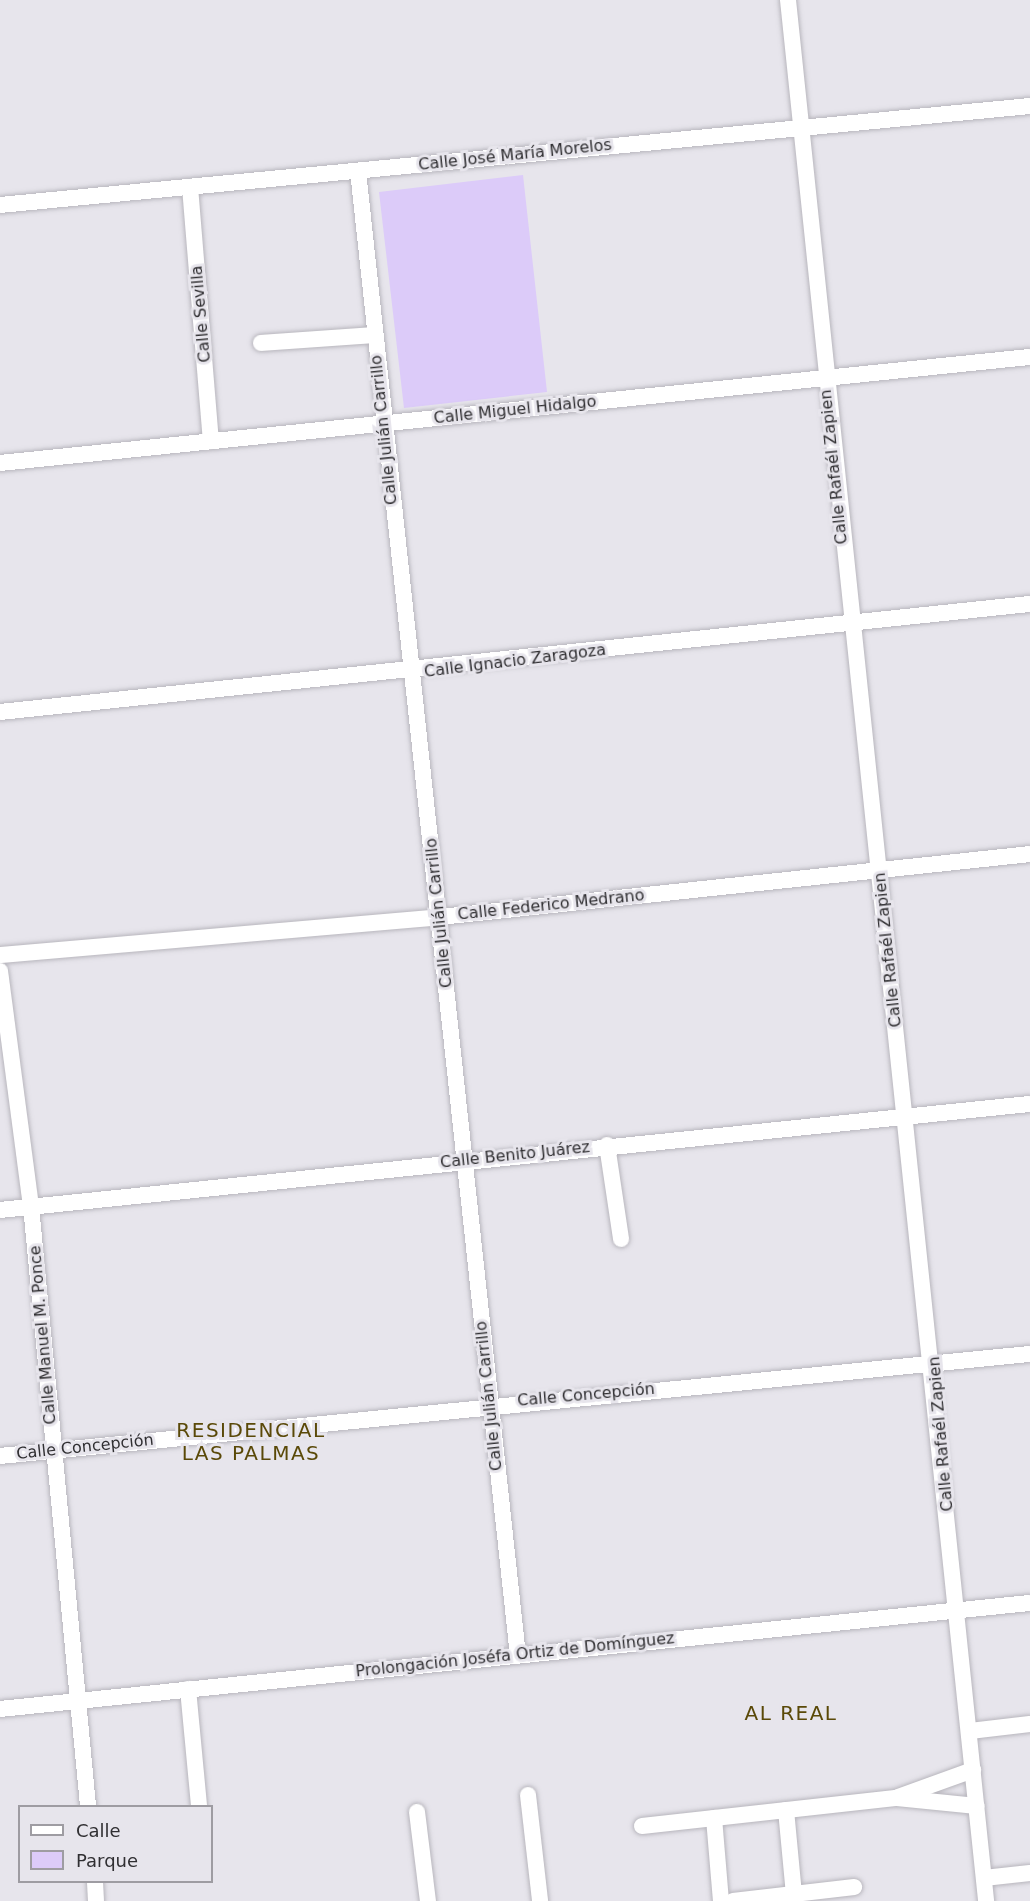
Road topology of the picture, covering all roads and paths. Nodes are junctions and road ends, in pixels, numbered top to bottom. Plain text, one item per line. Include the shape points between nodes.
1 (788, 0) edge
2 (1030, 106) edge
3 (800, 128) junction
4 (357, 171) junction
5 (190, 187) junction
6 (0, 206) edge
7 (374, 335) junction
8 (261, 343) dead end
9 (1030, 357) edge
10 (824, 378) junction
11 (383, 423) junction
12 (211, 441) junction
13 (0, 463) edge
14 (1030, 604) edge
15 (852, 622) junction
16 (412, 672) junction
17 (0, 712) edge
18 (1030, 854) edge
19 (879, 869) junction
20 (440, 917) junction
21 (0, 955) edge
22 (0, 971) edge
23 (1030, 1104) edge
24 (907, 1116) junction
25 (608, 1145) junction
26 (466, 1159) junction
27 (31, 1206) junction
28 (0, 1210) edge
29 (621, 1239) dead end
30 (1030, 1354) edge
31 (934, 1364) junction
32 (489, 1404) junction
33 (53, 1450) junction
34 (0, 1456) edge
35 (1030, 1603) edge
36 (958, 1610) junction
37 (518, 1655) junction
38 (188, 1689) junction
39 (78, 1701) junction
40 (0, 1709) edge
41 (1030, 1724) edge
42 (970, 1731) junction
43 (973, 1770) junction
44 (528, 1795) dead end
45 (897, 1798) junction
46 (88, 1805) edge
47 (199, 1805) edge
48 (977, 1806) junction
49 (786, 1810) junction
50 (417, 1812) dead end
51 (714, 1818) junction
52 (642, 1826) dead end
53 (1030, 1873) edge
54 (984, 1878) junction
55 (94, 1883) edge
56 (854, 1887) dead end
57 (794, 1894) junction
58 (96, 1901) edge
59 (428, 1901) edge
60 (540, 1901) edge
61 (721, 1901) edge
62 (733, 1901) edge
63 (986, 1901) edge

1 - 3 street, Calle Rafaél Zapien
2 - 3 street, Calle José María Morelos
3 - 4 street, Calle José María Morelos
3 - 10 street, Calle Rafaél Zapien
4 - 5 street, Calle José María Morelos
4 - 7 street, Calle Julián Carrillo
5 - 6 street, Calle José María Morelos
5 - 12 street, Calle Sevilla
7 - 8 street
7 - 11 street, Calle Julián Carrillo
9 - 10 street, Calle Miguel Hidalgo
10 - 11 street, Calle Miguel Hidalgo
10 - 15 street, Calle Rafaél Zapien
11 - 12 street, Calle Miguel Hidalgo
11 - 16 street, Calle Julián Carrillo
12 - 13 street, Calle Miguel Hidalgo
14 - 15 street, Calle Ignacio Zaragoza
15 - 16 street, Calle Ignacio Zaragoza
15 - 19 street, Calle Rafaél Zapien
16 - 17 street, Calle Ignacio Zaragoza
16 - 20 street, Calle Julián Carrillo
18 - 19 street, Calle Federico Medrano
19 - 20 street, Calle Federico Medrano
19 - 24 street, Calle Rafaél Zapien
20 - 21 street, Calle Federico Medrano
20 - 26 street, Calle Julián Carrillo
22 - 27 street, Calle Manuel M. Ponce
23 - 24 street, Calle Benito Juárez
24 - 25 street, Calle Benito Juárez
24 - 31 street, Calle Rafaél Zapien
25 - 26 street, Calle Benito Juárez
25 - 29 street
26 - 27 street, Calle Benito Juárez
26 - 32 street, Calle Julián Carrillo
27 - 28 street, Calle Benito Juárez
27 - 33 street, Calle Manuel M. Ponce
30 - 31 street, Calle Concepción
31 - 32 street, Calle Concepción
31 - 36 street, Calle Rafaél Zapien
32 - 33 street, Calle Concepción
32 - 37 street, Calle Julián Carrillo
33 - 34 street, Calle Concepción
33 - 39 street, Calle Manuel M. Ponce
35 - 36 street, Prolongación Joséfa Ortiz de Domínguez
36 - 37 street, Prolongación Joséfa Ortiz de Domínguez
36 - 42 street, Calle Rafaél Zapien
37 - 38 street, Prolongación Joséfa Ortiz de Domínguez
38 - 39 street, Prolongación Joséfa Ortiz de Domínguez
38 - 47 street
39 - 40 street, Prolongación Joséfa Ortiz de Domínguez
39 - 46 street, Calle Manuel M. Ponce
41 - 42 street
42 - 43 street, Calle Rafaél Zapien
43 - 45 street
43 - 48 street, Calle Rafaél Zapien
44 - 60 street
45 - 48 street
45 - 49 street
48 - 54 street, Calle Rafaél Zapien
49 - 51 street
49 - 57 street
50 - 59 street
51 - 52 street
51 - 61 street
53 - 54 street
54 - 63 street, Calle Rafaél Zapien
55 - 58 street
56 - 57 street
57 - 62 street

